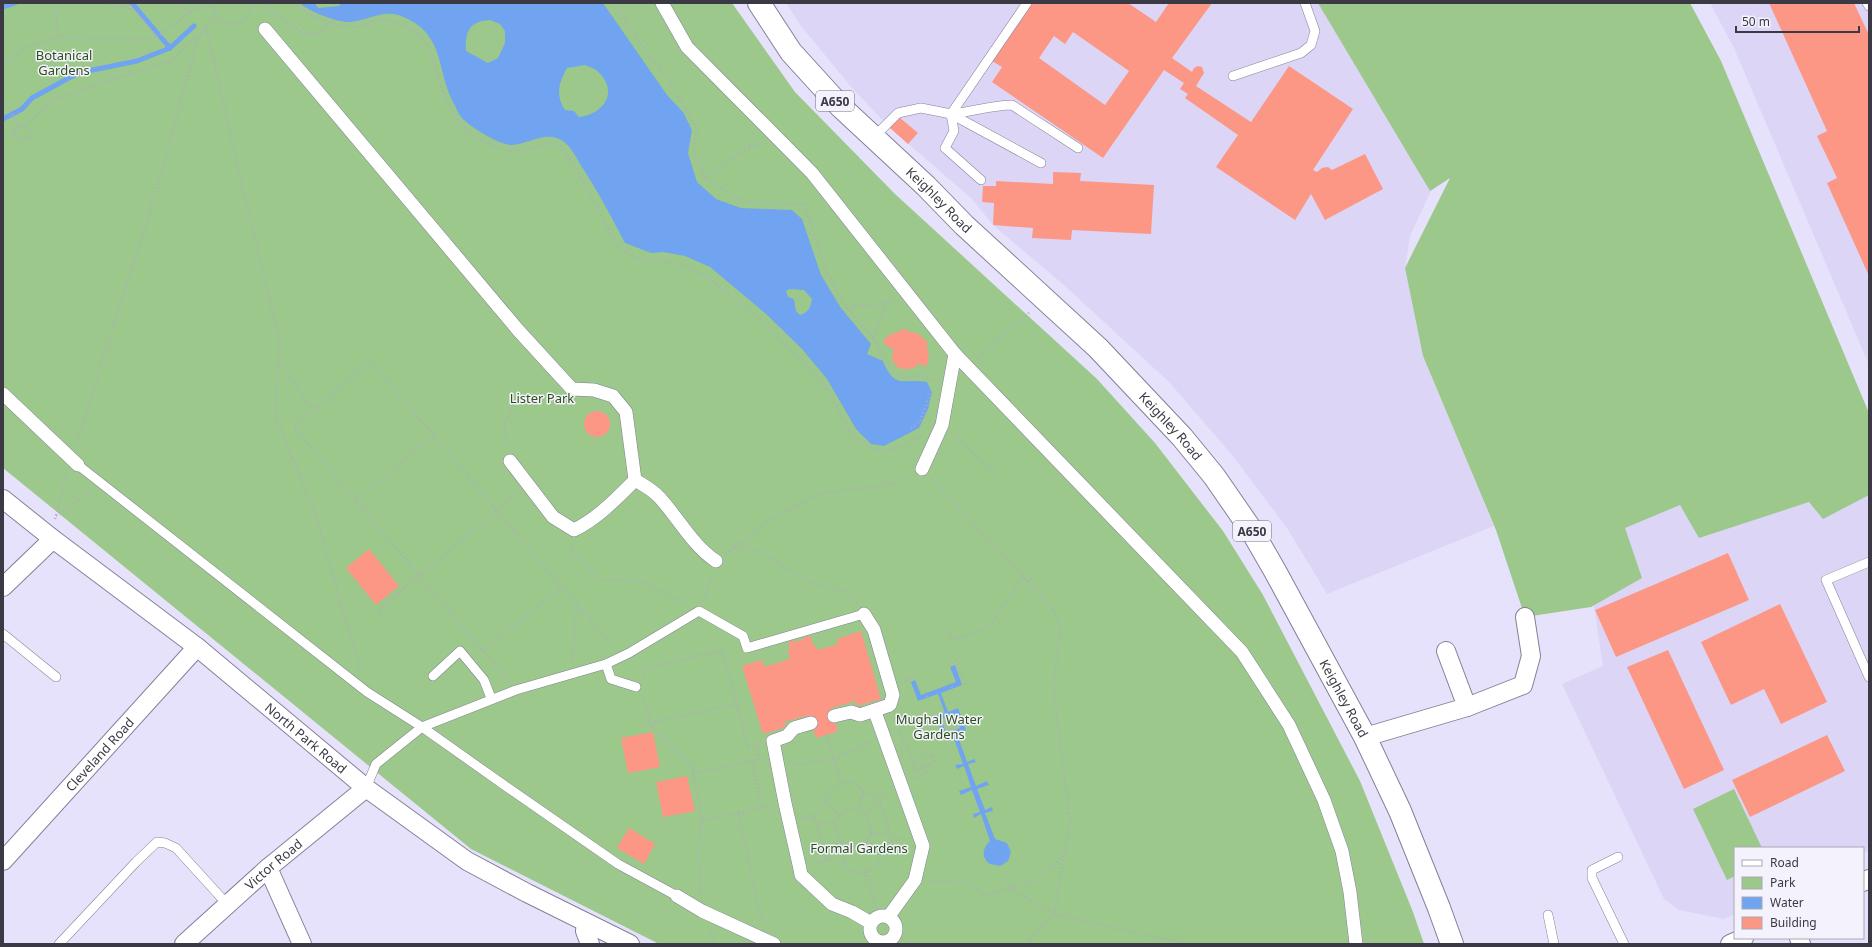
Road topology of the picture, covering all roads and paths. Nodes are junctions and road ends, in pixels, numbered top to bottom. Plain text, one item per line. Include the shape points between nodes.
1 (55, 3) edge
2 (106, 3) edge
3 (124, 3) edge
4 (173, 3) edge
5 (252, 3) edge
6 (260, 3) edge
7 (295, 3) edge
8 (616, 3) edge
9 (662, 3) edge
10 (759, 3) edge
11 (1027, 3) edge
12 (1305, 3) edge
13 (1868, 3) edge
14 (213, 5) edge
15 (1869, 6) edge
16 (135, 11) junction
17 (191, 12) junction
18 (216, 15) junction
19 (329, 22) junction
20 (206, 28) junction
21 (265, 30) dead end
22 (158, 36) junction
23 (58, 37) junction
24 (198, 37) junction
25 (3, 65) edge
26 (1233, 76) dead end
27 (3, 96) edge
28 (951, 114) junction
29 (759, 117) junction
30 (23, 124) junction
31 (18, 127) junction
32 (15, 130) junction
33 (874, 138) junction
34 (3, 139) edge
35 (1078, 148) dead end
36 (1041, 163) dead end
37 (705, 178) junction
38 (981, 180) dead end
39 (904, 290) junction
40 (886, 303) junction
41 (847, 308) junction
42 (1027, 316) dead end
43 (873, 338) junction
44 (954, 354) junction
45 (279, 359) junction
46 (966, 367) junction
47 (950, 381) junction
48 (572, 389) junction
49 (930, 390) dead end
50 (3, 394) edge
51 (314, 408) junction
52 (942, 425) junction
53 (911, 428) dead end
54 (434, 435) junction
55 (510, 461) joint
56 (75, 463) junction
57 (922, 469) junction
58 (996, 474) dead end
59 (635, 480) junction
60 (102, 482) junction
61 (527, 485) junction
62 (3, 499) edge
63 (357, 500) junction
64 (496, 511) junction
65 (55, 516) junction
66 (574, 530) junction
67 (53, 539) junction
68 (734, 548) junction
69 (716, 561) junction
70 (1869, 562) edge
71 (420, 575) junction
72 (1034, 575) dead end
73 (1023, 577) junction
74 (1027, 582) junction
75 (3, 587) edge
76 (562, 587) junction
77 (398, 593) junction
78 (401, 597) dead end
79 (576, 604) junction
80 (700, 611) junction
81 (864, 614) junction
82 (381, 615) dead end
83 (1525, 617) dead end
84 (947, 631) dead end
85 (3, 634) edge
86 (197, 647) junction
87 (1446, 651) dead end
88 (483, 652) junction
89 (629, 653) junction
90 (606, 664) junction
91 (948, 664) dead end
92 (571, 674) junction
93 (433, 676) dead end
94 (915, 676) dead end
95 (1869, 676) edge
96 (56, 677) dead end
97 (951, 684) dead end
98 (907, 685) dead end
99 (965, 685) dead end
100 (639, 686) junction
101 (953, 689) dead end
102 (516, 690) junction
103 (367, 692) junction
104 (926, 693) dead end
105 (491, 698) junction
106 (928, 698) dead end
107 (737, 704) junction
108 (1466, 707) junction
109 (875, 712) junction
110 (898, 715) dead end
111 (834, 716) dead end
112 (962, 719) dead end
113 (956, 721) junction
114 (811, 723) dead end
115 (650, 724) junction
116 (945, 725) junction
117 (422, 727) junction
118 (939, 728) dead end
119 (826, 735) dead end
120 (884, 737) junction
121 (1365, 737) junction
122 (773, 741) junction
123 (757, 745) junction
124 (833, 759) junction
125 (752, 760) junction
126 (912, 762) junction
127 (925, 766) junction
128 (778, 767) junction
129 (694, 773) junction
130 (840, 783) junction
131 (902, 786) junction
132 (366, 788) junction
133 (863, 792) junction
134 (879, 796) junction
135 (785, 803) junction
136 (827, 803) junction
137 (881, 804) junction
138 (762, 808) junction
139 (858, 809) junction
140 (738, 813) junction
141 (865, 813) junction
142 (839, 815) junction
143 (814, 816) junction
144 (702, 821) junction
145 (836, 821) junction
146 (789, 822) junction
147 (817, 824) junction
148 (889, 832) junction
149 (870, 834) junction
150 (920, 836) junction
151 (866, 840) junction
152 (842, 841) junction
153 (892, 841) junction
154 (848, 845) junction
155 (825, 852) junction
156 (880, 852) junction
157 (1063, 856) junction
158 (1618, 857) dead end
159 (827, 859) junction
160 (3, 861) edge
161 (844, 863) junction
162 (268, 868) junction
163 (800, 869) junction
164 (866, 872) junction
165 (1006, 875) dead end
166 (915, 880) junction
167 (1010, 888) junction
168 (677, 896) joint
169 (227, 904) junction
170 (702, 911) junction
171 (1054, 914) junction
172 (1548, 915) dead end
173 (879, 919) junction
174 (586, 922) junction
175 (1742, 939) edge
176 (771, 943) edge
177 (888, 943) edge
178 (59, 944) edge
179 (184, 944) edge
180 (302, 944) edge
181 (590, 944) edge
182 (630, 944) edge
183 (1026, 944) edge
184 (1186, 944) edge
185 (1356, 944) edge
186 (1452, 944) edge
187 (1554, 944) edge
188 (1624, 944) edge
189 (1730, 944) edge

1 - 23 path
2 - 16 path
3 - 16 path
4 - 17 path
5 - 18 path via 250,14 240,23 227,23
6 - 19 path via 304,34 321,33
7 - 19 path via 308,14
8 - 37 path via 639,42 671,84 696,128 694,150
9 - 29 street via 687,47
10 - 33 highway, Keighley Road / A650 via 791,52 841,107
11 - 28 lane
12 - 26 lane via 1315,31 1311,45 1301,53
13 - 15 lane
14 - 17 path
14 - 18 path
16 - 22 path
17 - 22 path
18 - 20 path
19 - 52 path via 356,27 377,20 395,21 416,32 428,46 442,90 459,123 482,141 509,151 531,149 549,143 560,145 571,160 619,248 638,259 660,259 708,277 764,323 821,380 848,429 860,442 873,449 885,451 899,448
20 - 24 path
20 - 45 path via 279,336
21 - 48 street via 518,330
22 - 23 path
23 - 25 path via 26,47
24 - 30 path via 171,61 53,100
24 - 56 path via 157,189
27 - 31 path
28 - 33 lane via 921,108 898,113
28 - 35 lane via 1012,105
28 - 36 lane
28 - 38 lane via 954,131 945,148
29 - 37 path via 749,147
29 - 39 street via 812,172
30 - 31 path
30 - 32 path via 30,131 30,137 19,140 15,136
31 - 32 path
32 - 34 path
33 - 121 highway, Keighley Road / A650 via 1098,348 1182,437 1214,476 1252,531
37 - 41 path via 743,202 804,204 826,269
39 - 40 path
39 - 44 street
40 - 41 path
40 - 43 path
41 - 43 path
42 - 46 path
43 - 47 path via 894,373 909,378 921,374 930,379
44 - 46 street
44 - 47 street
45 - 51 path via 305,399
45 - 103 path via 276,419 314,510
46 - 185 street via 1242,652 1289,725 1324,800 1342,851
47 - 52 street
48 - 55 path via 513,405 504,426
48 - 59 street via 594,390 613,396 626,412
49 - 53 path via 920,422
50 - 56 street
51 - 54 path via 370,361
51 - 63 path via 294,426
52 - 57 street
52 - 58 path
54 - 63 path
54 - 64 path
55 - 61 street
56 - 60 lane
56 - 65 path
57 - 68 path via 893,484 822,493 772,519
57 - 73 path
59 - 66 street via 588,523
59 - 69 street via 659,497 695,542
60 - 65 path
60 - 103 lane
61 - 64 path
61 - 66 street via 553,517
62 - 67 street, North Park Road
63 - 71 path
64 - 71 path
64 - 76 path
65 - 67 path
66 - 80 path via 570,549 599,579 644,582
67 - 75 street
67 - 86 street, North Park Road
68 - 69 path
68 - 81 path via 758,551 807,581 845,592 857,602
69 - 80 path
70 - 95 lane via 1826,580
71 - 77 path
71 - 88 path
72 - 74 path
73 - 74 path
73 - 84 path via 990,626 953,641
74 - 157 path via 1052,608 1061,628 1053,684 1070,821
76 - 79 path
76 - 88 path
77 - 78 path
77 - 82 path via 377,611
79 - 89 path via 604,635
79 - 92 path
80 - 81 lane via 743,636 748,648
80 - 89 lane
81 - 109 street via 874,630 893,695 890,705
83 - 108 street via 1531,656 1523,686
85 - 96 lane
86 - 132 street, North Park Road
86 - 160 street, Cleveland Road
87 - 108 street
88 - 102 path
89 - 90 lane
90 - 92 lane
90 - 100 lane via 611,679
91 - 99 path via 956,660
92 - 102 lane
93 - 105 lane via 460,652 484,680
94 - 98 path via 905,680
97 - 101 path
100 - 107 path via 645,684 643,669 722,650
100 - 115 path
102 - 105 lane
103 - 117 lane
104 - 106 path
105 - 117 lane
107 - 115 path
107 - 123 path via 748,747
108 - 121 street
109 - 111 street via 860,715 851,712
109 - 120 street
110 - 126 path via 895,718
112 - 113 path
113 - 116 path via 953,717 944,720
113 - 116 path via 957,727 948,730
114 - 122 street via 794,728 787,736
115 - 129 path via 692,767
116 - 118 path
117 - 132 lane via 376,764
117 - 168 lane via 618,864
119 - 124 path
120 - 124 path
120 - 131 street
121 - 186 highway, Keighley Road / A650 via 1400,811
122 - 123 path
122 - 128 street
123 - 125 path via 760,759
124 - 128 path
124 - 130 path
125 - 129 path
125 - 138 path
126 - 127 path via 915,770
126 - 127 path via 934,754 936,762
127 - 131 path via 928,773
128 - 135 street
129 - 144 path
130 - 133 path via 856,784
130 - 136 path via 828,792 825,798
131 - 134 path
131 - 150 street
132 - 162 street, Victor Road
132 - 174 street, North Park Road via 467,861
133 - 134 path
133 - 139 path
134 - 137 path
135 - 138 path
135 - 146 street
136 - 142 path
136 - 143 path
137 - 141 path
137 - 148 path
138 - 140 path
139 - 141 path
139 - 142 path
140 - 144 path
140 - 176 path
141 - 149 path via 872,830
142 - 145 path
143 - 146 path
143 - 147 path
144 - 170 path via 698,847
145 - 147 path
145 - 152 path via 834,826
146 - 163 street
147 - 155 path
148 - 149 path
148 - 153 path
149 - 151 path
150 - 153 path
150 - 166 street via 923,846
151 - 154 path via 865,843
151 - 156 path
152 - 154 path
152 - 155 path
153 - 156 path
154 - 161 path
155 - 159 path
156 - 164 path via 879,862
157 - 167 path via 1035,881
157 - 171 path
158 - 188 lane via 1592,870 1592,878
159 - 161 path
159 - 163 path
161 - 164 path via 845,868 857,873
162 - 169 street, Victor Road
162 - 180 street
163 - 173 street via 801,875 832,904
164 - 173 path
165 - 167 path
166 - 167 path via 967,883 986,896
166 - 173 street
167 - 171 path
168 - 170 street
169 - 178 lane via 176,848 157,842
169 - 179 street, Victor Road
170 - 176 street
171 - 183 path
171 - 184 path
172 - 187 lane
173 - 177 street via 870,934 878,941
173 - 177 street via 893,920 897,929 893,939
174 - 181 street via 585,931
174 - 182 street, North Park Road
175 - 189 street

